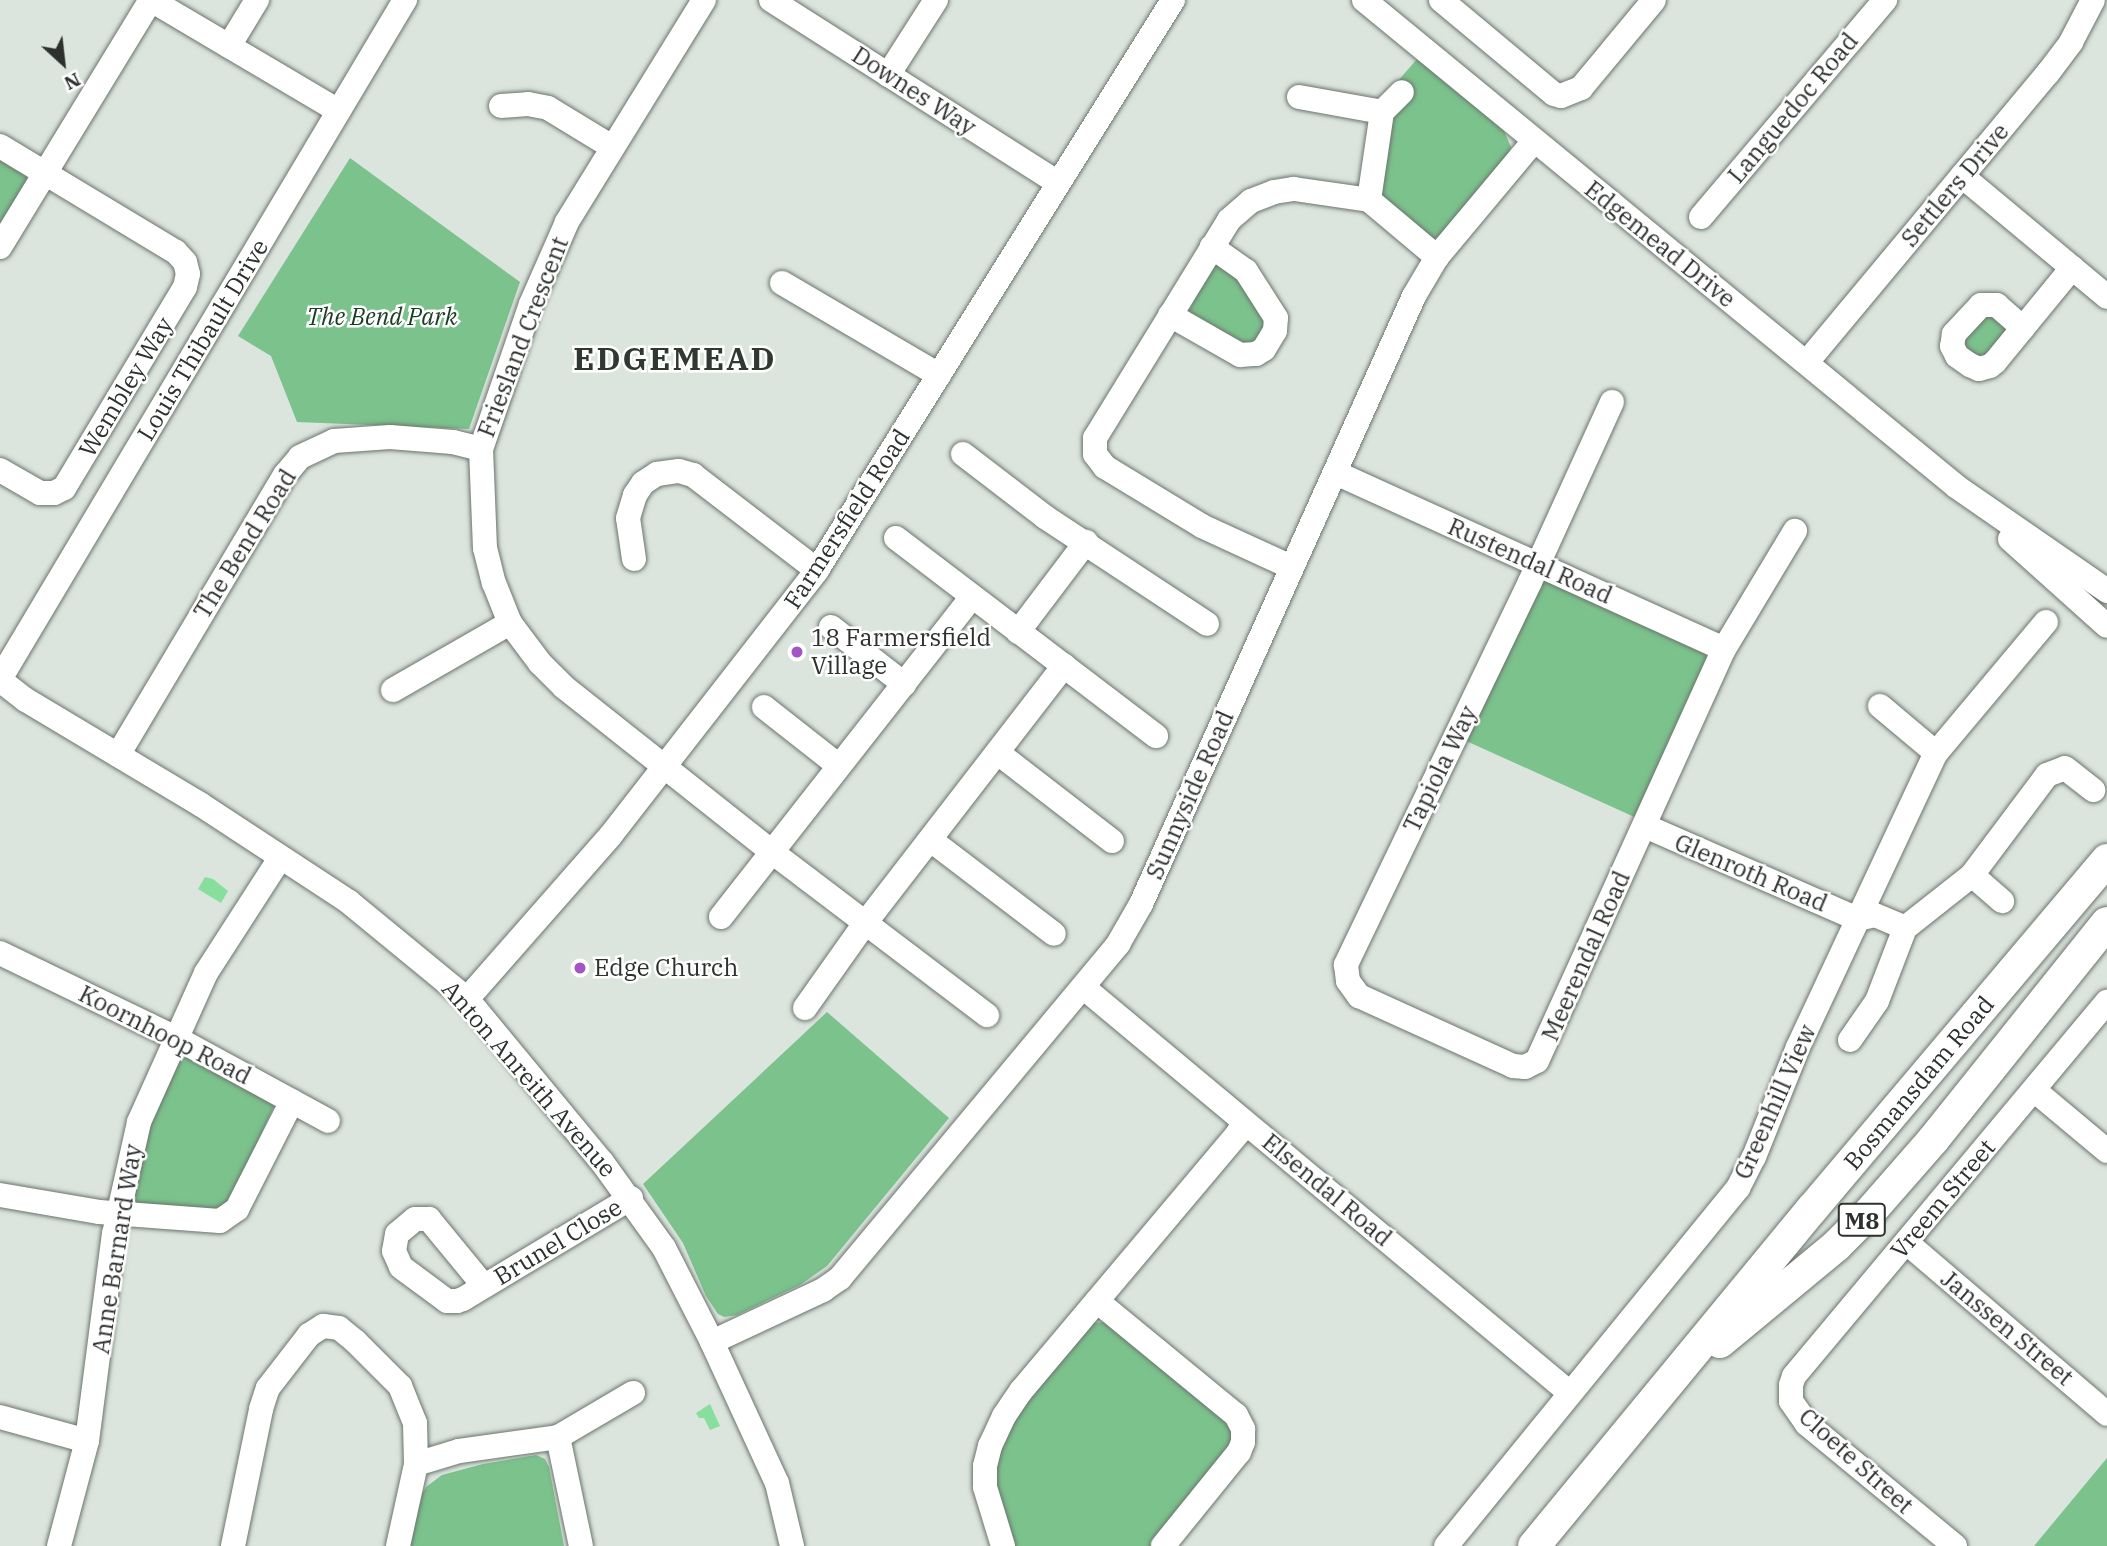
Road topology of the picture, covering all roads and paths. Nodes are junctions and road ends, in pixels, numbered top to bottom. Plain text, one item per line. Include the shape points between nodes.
1 (151, 0) edge
2 (257, 0) edge
3 (405, 0) edge
4 (704, 0) edge
5 (771, 0) edge
6 (936, 0) edge
7 (1173, 0) edge
8 (1364, 0) edge
9 (1441, 0) edge
10 (1654, 0) edge
11 (1885, 0) edge
12 (2093, 0) edge
13 (229, 46) junction
14 (888, 75) junction
15 (1402, 92) dead end
16 (1299, 97) dead end
17 (501, 106) dead end
18 (339, 111) junction
19 (1382, 112) junction
20 (1534, 141) junction
21 (0, 146) edge
22 (612, 147) junction
23 (47, 173) junction
24 (1962, 176) junction
25 (1057, 182) junction
26 (1369, 200) junction
27 (1702, 217) dead end
28 (0, 247) edge
29 (1212, 247) junction
30 (1437, 257) junction
31 (2072, 268) junction
32 (782, 283) dead end
33 (2107, 298) edge
34 (1170, 315) junction
35 (2023, 328) dead end
36 (1807, 362) junction
37 (939, 375) junction
38 (1612, 402) dead end
39 (481, 449) junction
40 (963, 454) dead end
41 (0, 470) edge
42 (1336, 473) junction
43 (1957, 487) junction
44 (1795, 531) dead end
45 (896, 538) dead end
46 (1086, 542) junction
47 (634, 559) dead end
48 (1538, 564) junction
49 (1291, 567) junction
50 (817, 570) junction
51 (2107, 591) edge
52 (972, 597) junction
53 (2046, 622) dead end
54 (510, 623) junction
55 (1206, 624) dead end
56 (2107, 626) edge
57 (831, 627) dead end
58 (1018, 632) junction
59 (1724, 649) junction
60 (1064, 666) junction
61 (0, 679) edge
62 (904, 684) junction
63 (393, 690) dead end
64 (1880, 706) dead end
65 (764, 707) dead end
66 (1156, 736) dead end
67 (1936, 752) junction
68 (998, 753) junction
69 (118, 755) junction
70 (666, 766) junction
71 (839, 766) junction
72 (2093, 790) dead end
73 (1644, 827) junction
74 (932, 841) junction
75 (1112, 841) dead end
76 (772, 852) junction
77 (280, 858) junction
78 (2107, 860) edge
79 (1972, 876) junction
80 (2002, 901) dead end
81 (721, 917) dead end
82 (1858, 919) junction
83 (866, 922) junction
84 (2107, 923) edge
85 (1905, 928) junction
86 (1054, 934) dead end
87 (0, 953) edge
88 (1346, 975) joint
89 (1083, 987) junction
90 (467, 999) junction
91 (2107, 1002) edge
92 (805, 1007) dead end
93 (987, 1015) dead end
94 (176, 1038) junction
95 (1850, 1040) dead end
96 (2034, 1090) junction
97 (292, 1101) junction
98 (328, 1121) dead end
99 (1244, 1121) junction
100 (2107, 1151) edge
101 (0, 1195) edge
102 (631, 1198) junction
103 (118, 1213) junction
104 (1907, 1243) junction
105 (484, 1286) dead end
106 (1097, 1301) junction
107 (712, 1342) junction
108 (1570, 1393) junction
109 (633, 1394) dead end
110 (1791, 1401) joint
111 (2107, 1414) edge
112 (0, 1417) edge
113 (1623, 1435) junction
114 (558, 1437) junction
115 (87, 1441) junction
116 (416, 1464) junction
117 (60, 1546) edge
118 (233, 1546) edge
119 (398, 1546) edge
120 (581, 1546) edge
121 (792, 1546) edge
122 (1003, 1546) edge
123 (1163, 1546) edge
124 (1446, 1546) edge
125 (1534, 1546) edge
126 (1955, 1546) edge

1 - 13 street
1 - 23 street
2 - 13 street
3 - 18 street, Louis Thibault Drive
4 - 22 street, Friesland Crescent
5 - 14 street, Downes Way
6 - 14 street
7 - 25 street, Farmersfield Road
8 - 20 street, Edgemead Drive
9 - 10 street via 1554,94 1568,96 1581,88
11 - 27 street, Languedoc Road
12 - 24 street, Settlers Drive via 2071,42
13 - 18 street
14 - 25 street, Downes Way
15 - 19 street
16 - 19 street
17 - 22 street via 548,108
18 - 61 street, Louis Thibault Drive
19 - 26 street
20 - 30 street, Sunnyside Road
20 - 36 street, Edgemead Drive
21 - 23 street
22 - 39 street, Friesland Crescent via 567,222 531,304
23 - 28 street
23 - 41 street, Wembley Way via 176,252 188,274 64,488 54,493 34,491
24 - 31 street
24 - 36 street, Settlers Drive
25 - 37 street, Farmersfield Road
26 - 29 street via 1294,189 1274,192 1239,209
26 - 30 street
29 - 34 street
29 - 34 street via 1246,271 1276,318 1275,331 1264,349 1240,355
30 - 42 street, Sunnyside Road via 1414,296
31 - 33 street
31 - 35 street
32 - 37 street
34 - 49 street via 1095,438 1097,459 1202,526
36 - 43 street, Edgemead Drive
37 - 50 street, Farmersfield Road
38 - 48 street, Tapiola Way
39 - 54 street, Friesland Crescent via 485,548
39 - 69 street, The Bend Road via 453,442 380,438 334,441 300,457
40 - 46 street via 1045,517
42 - 48 street, Rustendal Road
42 - 49 street, Sunnyside Road
43 - 51 street, Edgemead Drive
43 - 56 street, Edgemead Drive
44 - 59 street, Meerendal Road
45 - 52 street
46 - 55 street
46 - 58 street
47 - 50 street via 628,518 635,495 657,474 679,471 693,475
48 - 59 street, Rustendal Road
48 - 88 street, Tapiola Way via 1346,965
49 - 89 street, Sunnyside Road via 1138,910
50 - 70 street, Farmersfield Road
52 - 58 street
52 - 62 street
53 - 67 street, Greenhill View
54 - 63 street
54 - 70 street, Friesland Crescent via 564,687
57 - 62 street
58 - 60 street
59 - 73 street, Meerendal Road
60 - 66 street
60 - 68 street
61 - 69 street, Anton Anreith Avenue via 26,700
62 - 71 street
64 - 67 street
65 - 71 street
67 - 82 street, Greenhill View
68 - 74 street
68 - 75 street
69 - 77 street, Anton Anreith Avenue
70 - 76 street, Friesland Crescent
70 - 90 street, Farmersfield Road
71 - 76 street
72 - 79 street via 2065,768 2052,772
73 - 82 street, Glenroth Road
73 - 88 street, Meerendal Road via 1542,1055 1531,1066 1513,1066 1359,996
74 - 83 street
74 - 86 street
76 - 81 street
76 - 83 street, Friesland Crescent
77 - 90 street, Anton Anreith Avenue via 349,902
77 - 94 street, Anne Barnard Way via 206,973
78 - 113 main road, Bosmansdam Road / M8
79 - 80 street
79 - 85 street
82 - 85 street, Glenroth Road via 1875,915
82 - 108 street, Greenhill View via 1798,1046 1747,1173
83 - 92 street
83 - 93 street, Friesland Crescent
84 - 113 main road, Bosmansdam Road / M8 via 1870,1212 1836,1246 1727,1335
85 - 95 street via 1881,993
87 - 94 street, Koornhoop Road
89 - 99 street, Elsendal Road
89 - 107 street, Sunnyside Road via 840,1278
90 - 102 street, Anton Anreith Avenue
91 - 96 street, Vreem Street
94 - 97 street, Koornhoop Road
94 - 103 street, Anne Barnard Way via 139,1122
96 - 100 street
96 - 104 street, Vreem Street
97 - 98 street, Koornhoop Road
97 - 103 street via 230,1216 210,1222
99 - 106 street
99 - 108 street, Elsendal Road
101 - 103 street
102 - 105 street, Brunel Close
102 - 107 street, Anton Anreith Avenue via 664,1248
103 - 115 street, Anne Barnard Way
104 - 110 street, Vreem Street via 1794,1376
104 - 111 street, Janssen Street
106 - 122 street via 1021,1391 990,1446 985,1487
106 - 123 street via 1236,1415 1243,1429 1239,1452
107 - 121 street, Anton Anreith Avenue via 776,1483
108 - 124 street, Greenhill View
109 - 114 street
110 - 126 street, Cloete Street via 1807,1424
112 - 115 street
113 - 125 main road, Bosmansdam Road / M8
114 - 116 street via 459,1451
114 - 120 street
115 - 117 street, Anne Barnard Way
116 - 118 street via 415,1423 400,1386 347,1335 331,1325 323,1326 309,1335 268,1388
116 - 119 street

